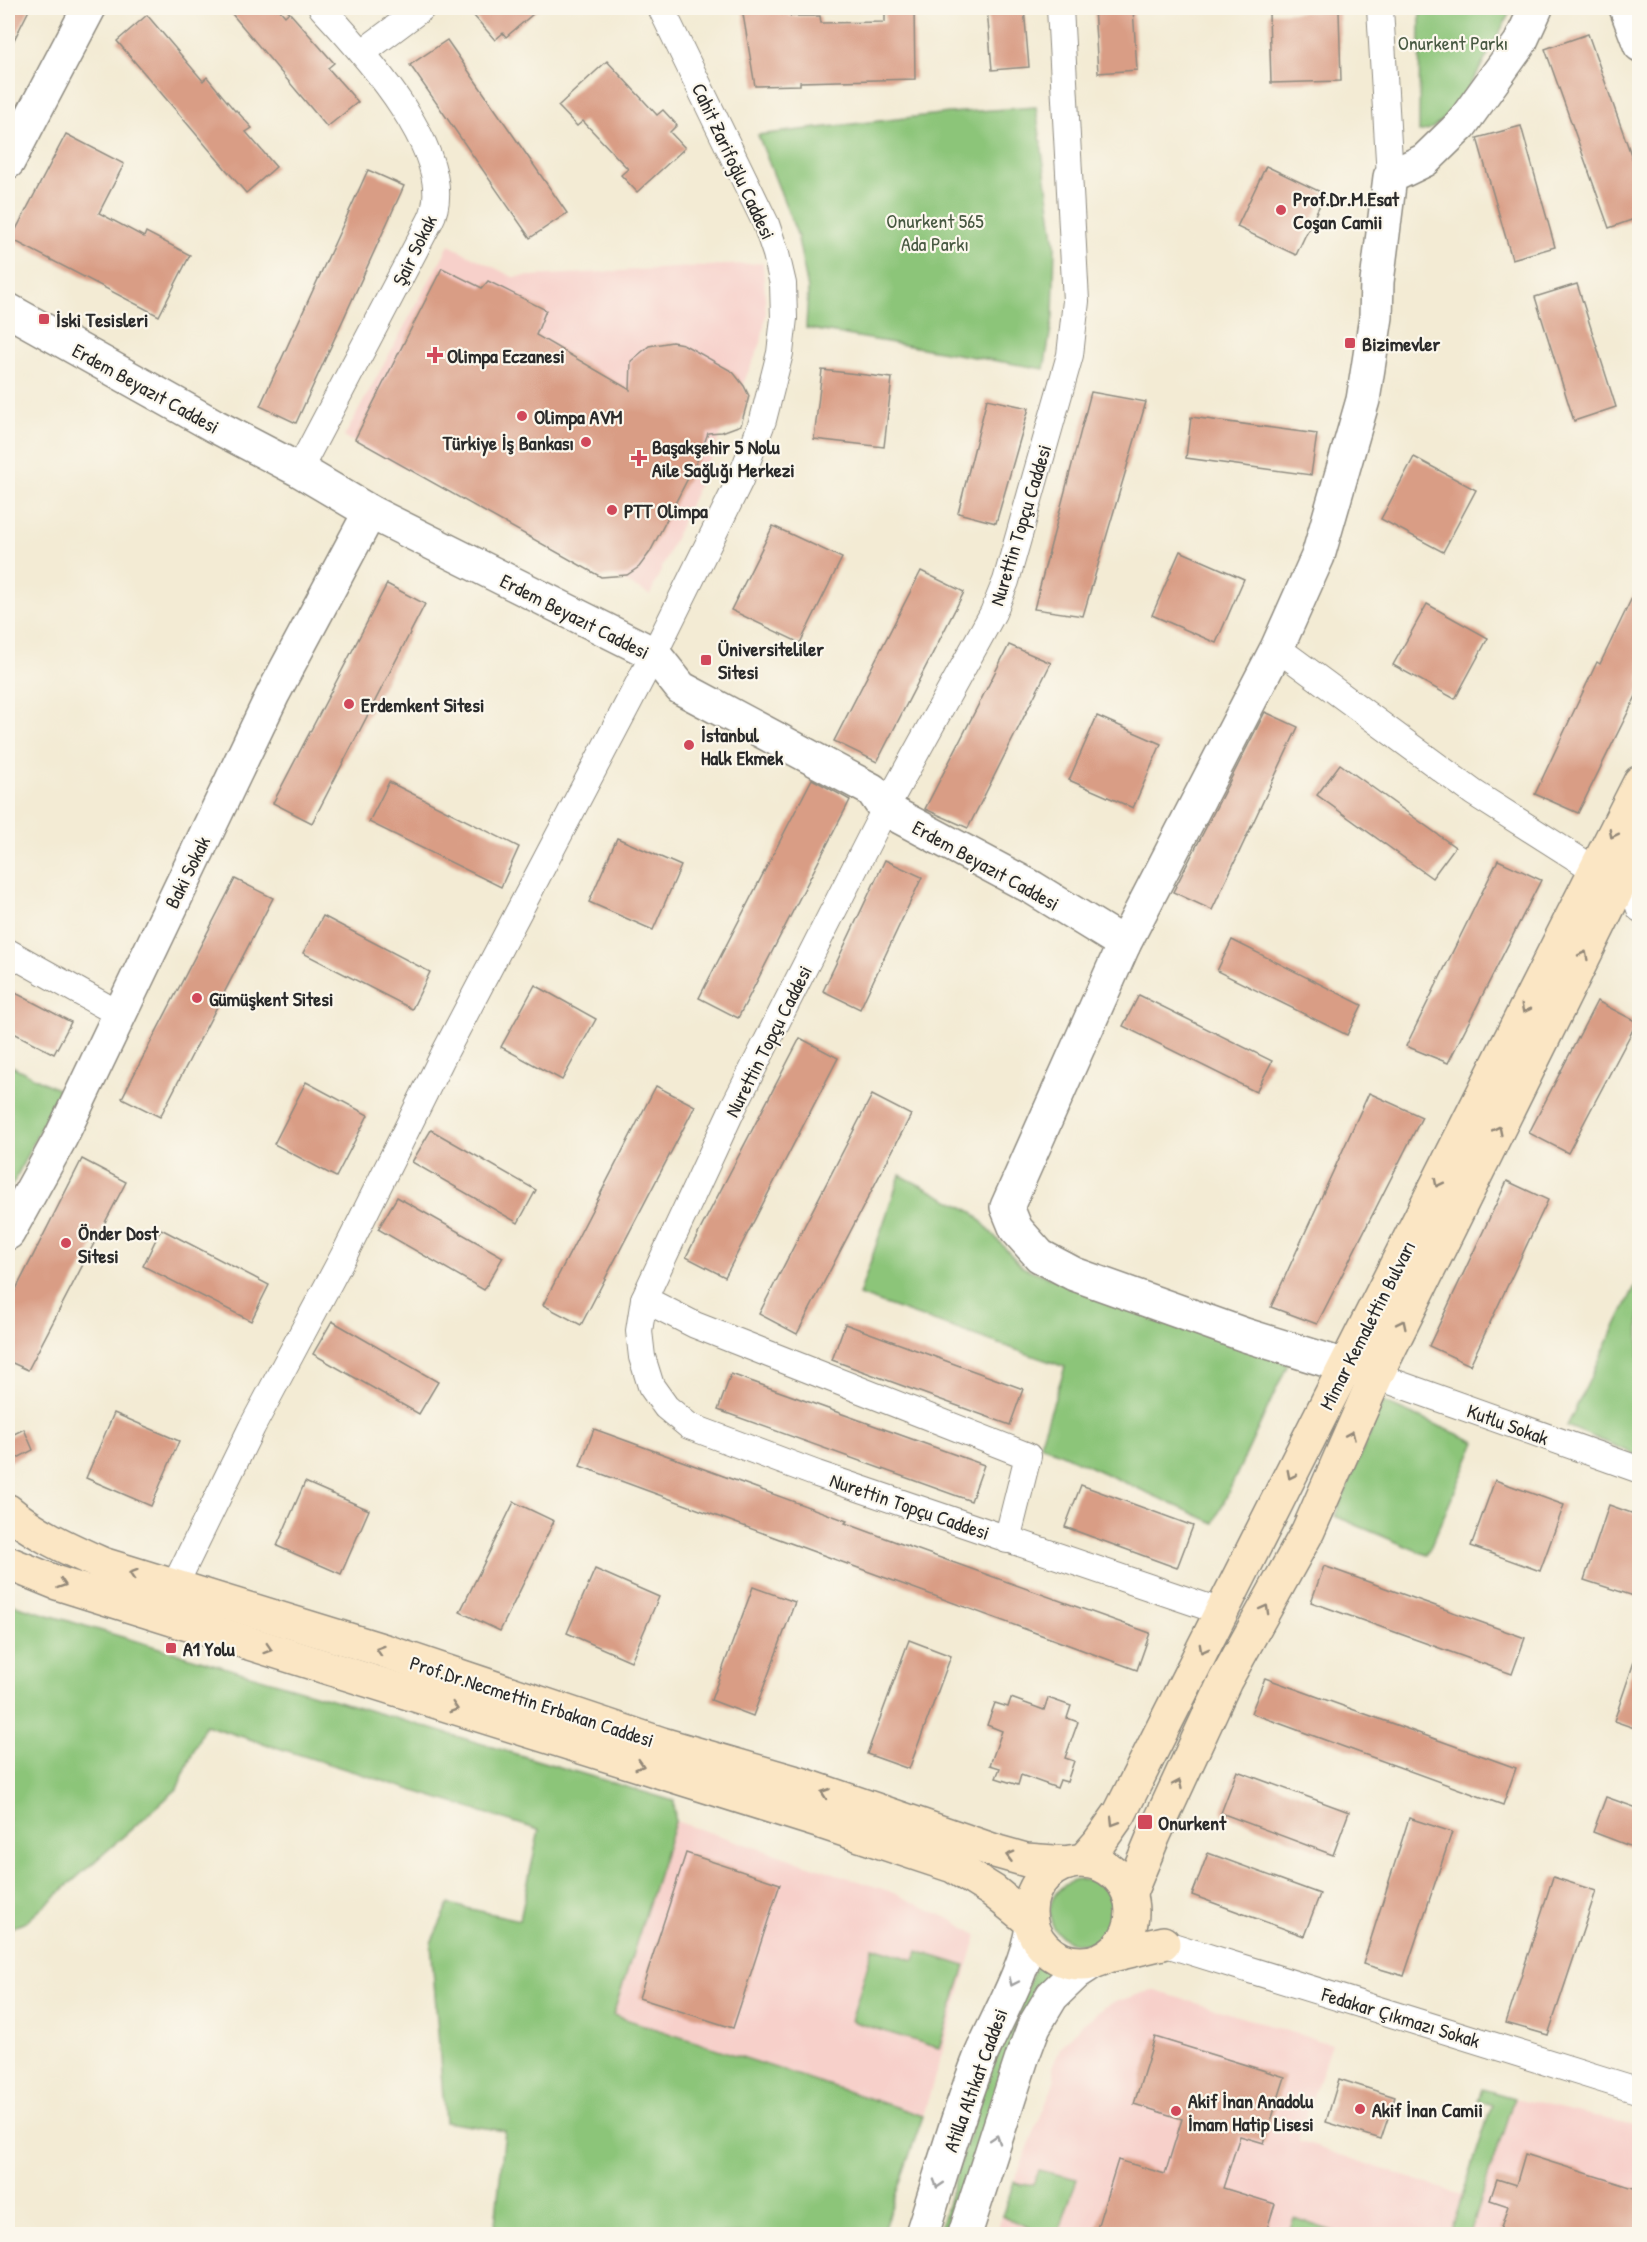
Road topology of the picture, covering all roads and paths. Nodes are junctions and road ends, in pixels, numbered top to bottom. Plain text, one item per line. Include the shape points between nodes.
1 (89, 8) edge
2 (322, 8) edge
3 (422, 8) edge
4 (661, 8) edge
5 (1060, 8) edge
6 (1380, 8) edge
7 (1536, 8) edge
8 (1626, 8) edge
9 (1640, 45) edge
10 (363, 52) junction
11 (8, 162) edge
12 (1390, 177) junction
13 (8, 310) edge
14 (299, 470) junction
15 (370, 512) junction
16 (1277, 648) junction
17 (654, 654) junction
18 (1640, 782) edge
19 (885, 809) junction
20 (1620, 861) edge
21 (1640, 909) edge
22 (1124, 944) junction
23 (8, 952) edge
24 (119, 1014) junction
25 (8, 1233) edge
26 (644, 1299) junction
27 (1361, 1371) junction
28 (1640, 1470) edge
29 (8, 1511) edge
30 (1007, 1540) junction
31 (8, 1563) edge
32 (174, 1587) junction
33 (1222, 1612) junction
34 (1075, 1862) junction
35 (1131, 1901) junction
36 (1031, 1924) junction
37 (1163, 1943) junction
38 (1101, 1959) junction
39 (1640, 2091) edge
40 (922, 2235) edge
41 (965, 2235) edge

1 - 11 street
2 - 10 street, Şair Sokak
3 - 10 street
4 - 17 street, Cahit Zarifoğlu Caddesi via 766,224 783,284 784,318 780,353 756,439 740,480
5 - 19 street, Nurettin Topçu Caddesi via 1076,301 1070,355 1006,581 993,613
6 - 12 street
7 - 12 street via 1521,43 1461,125 1425,160
8 - 9 street
10 - 14 street, Şair Sokak via 417,133 434,168 437,192 430,222
12 - 16 street via 1363,400 1318,556
13 - 14 street, Erdem Beyazıt Caddesi
14 - 15 street, Erdem Beyazıt Caddesi
15 - 17 street, Erdem Beyazıt Caddesi
15 - 24 street, Baki Sokak via 273,693
16 - 20 street via 1474,793
16 - 22 street
17 - 19 street, Erdem Beyazıt Caddesi via 681,688 872,790
17 - 32 street, Cahit Zarifoğlu Caddesi via 252,1427
18 -> 20 main road
19 - 22 street, Erdem Beyazıt Caddesi via 1033,888
19 - 26 street, Nurettin Topçu Caddesi via 733,1108
20 - 21 street
20 - 27 main road
22 - 27 street via 1007,1207 1016,1229 1040,1256 1074,1274 1245,1335
23 - 24 street
24 - 25 street, Baki Sokak via 61,1137
26 - 30 street, Nurettin Topçu Caddesi via 639,1331 651,1386 666,1407 689,1426
26 - 30 street via 695,1325 1028,1456
27 - 28 street, Kutlu Sokak
27 -> 33 main road, Mimar Kemalettin Bulvarı
35 -> 27 main road, Mimar Kemalettin Bulvarı via 1154,1835 1225,1681 1308,1531
32 -> 29 main road, Prof.Dr.Necmettin Erbakan Caddesi via 64,1547
30 - 33 street, Nurettin Topçu Caddesi
31 -> 36 main road, Prof.Dr.Necmettin Erbakan Caddesi via 57,1583 953,1866 993,1891
34 -> 32 main road, Prof.Dr.Necmettin Erbakan Caddesi via 1026,1860 998,1852 801,1784 662,1744 385,1651
33 -> 34 main road, Mimar Kemalettin Bulvarı via 1120,1813 1098,1844
34 - 35 main road via 1099,1864 1113,1872 1124,1884
34 - 36 main road via 1053,1869 1041,1881 1033,1895
35 - 37 main road via 1147,1928
35 - 38 main road via 1129,1931 1121,1945
36 - 38 main road via 1044,1948 1055,1956 1080,1963
36 -> 40 street, Atilla Altıkat Caddesi via 1025,1956 968,2093
37 - 38 main road
37 - 39 street, Fedakar Çıkmazı Sokak
41 -> 38 street, Atilla Altıkat Caddesi via 1034,2026 1052,1996 1076,1973

